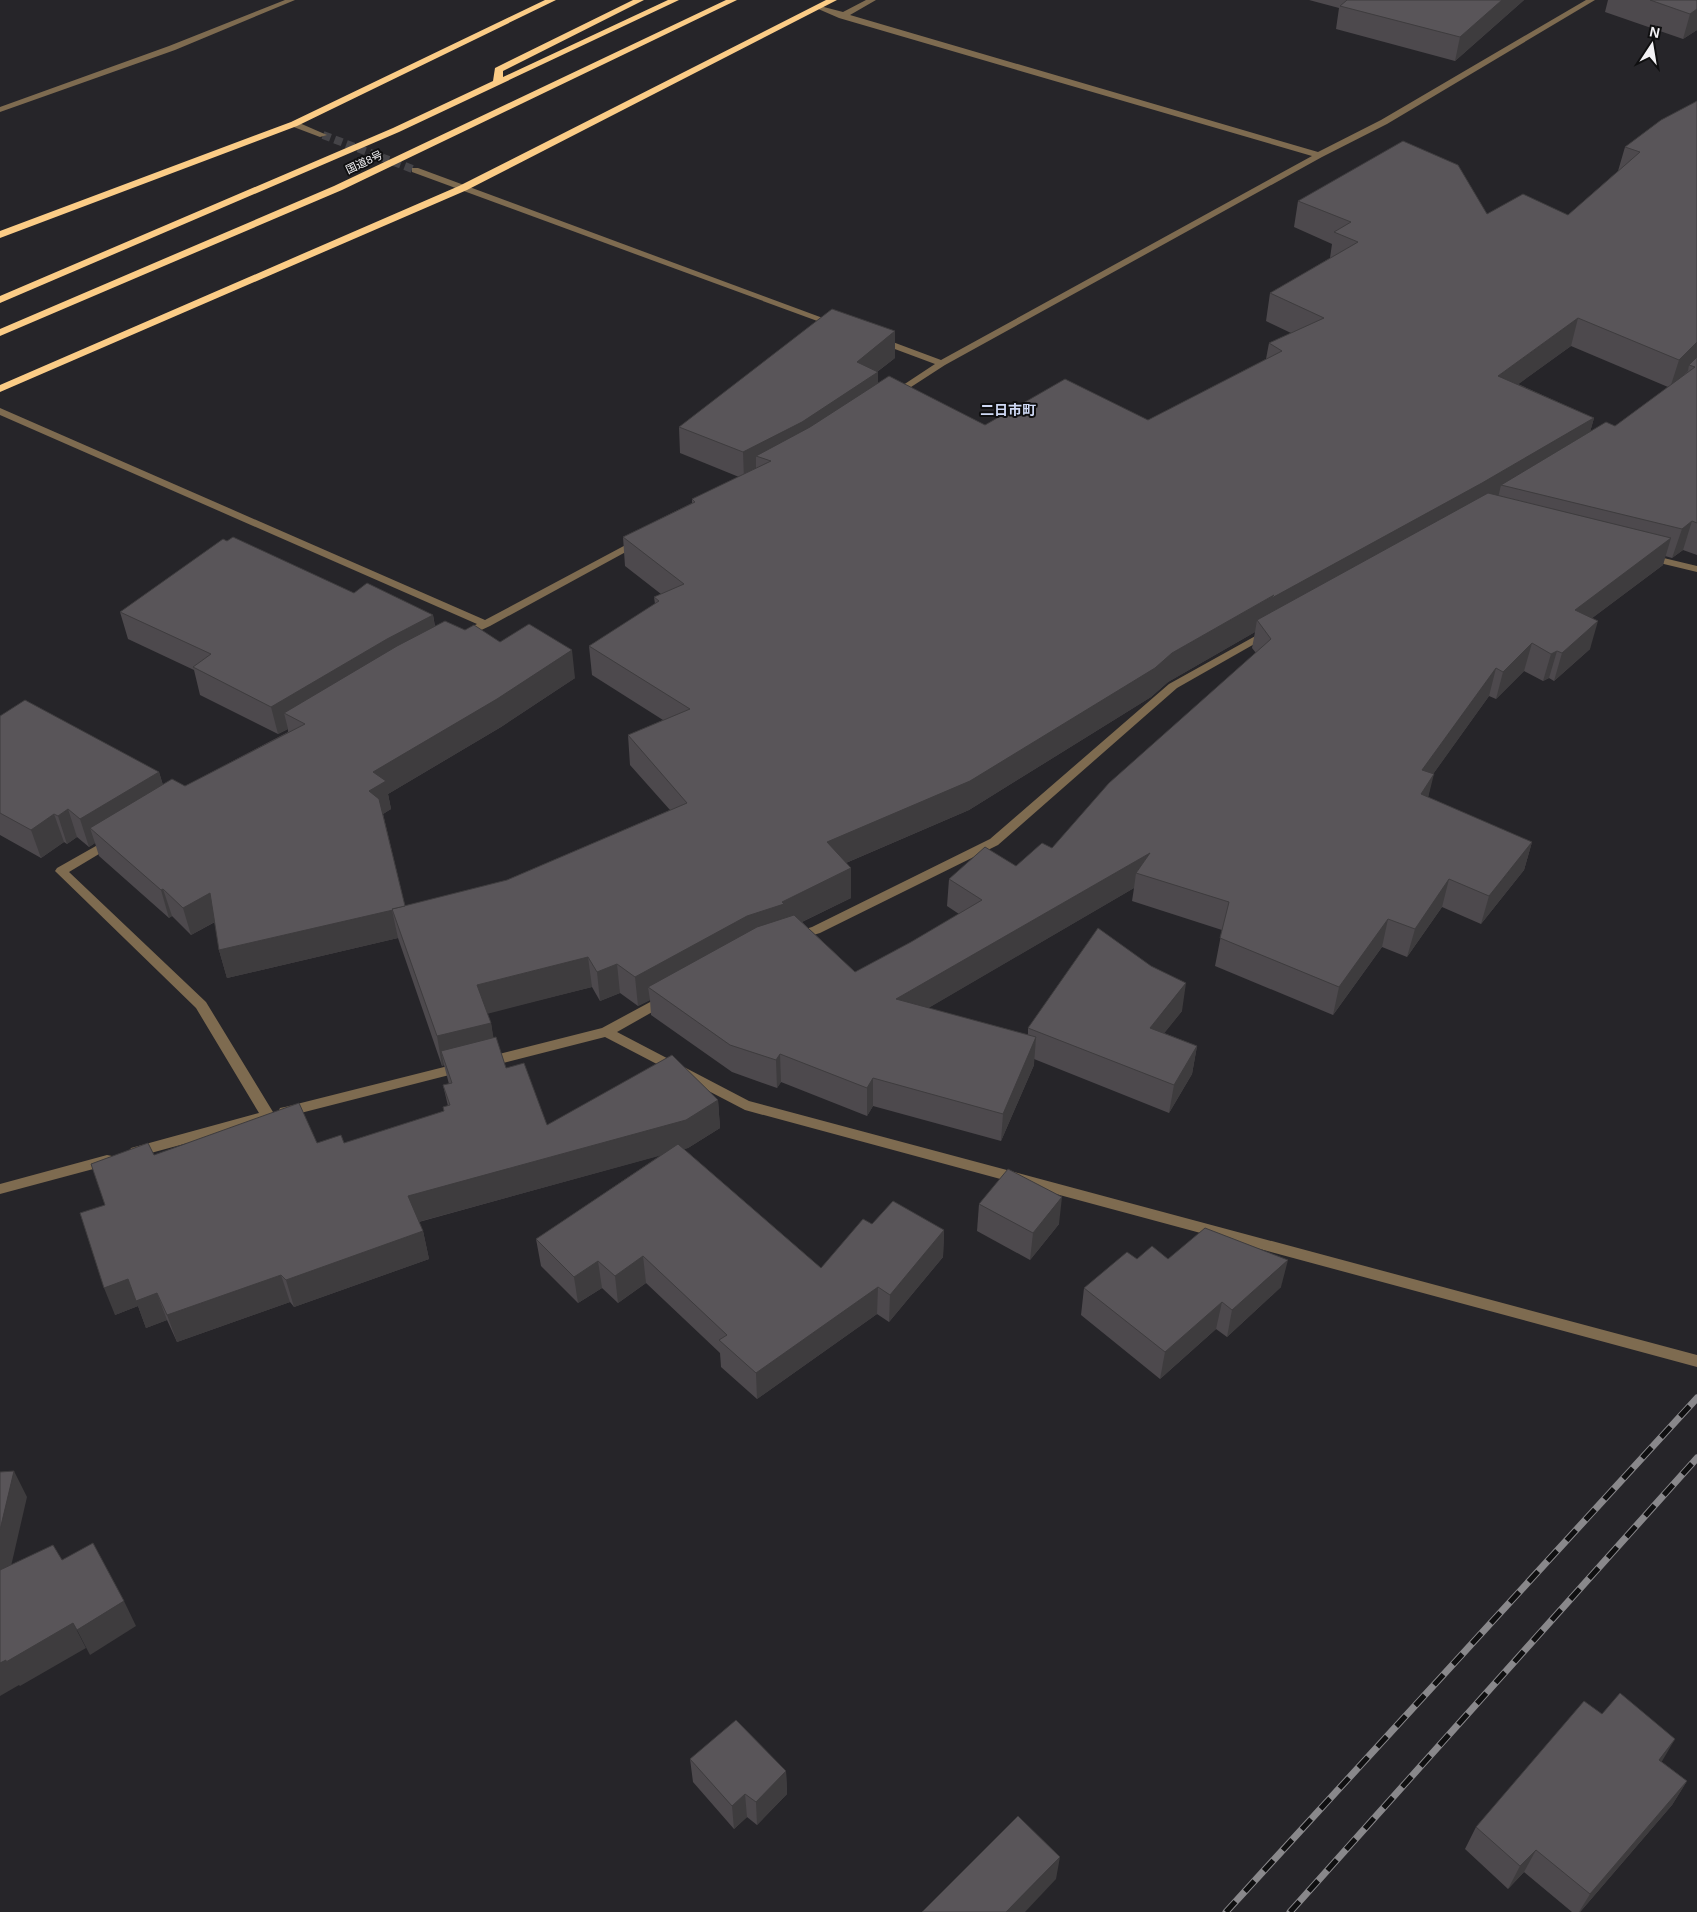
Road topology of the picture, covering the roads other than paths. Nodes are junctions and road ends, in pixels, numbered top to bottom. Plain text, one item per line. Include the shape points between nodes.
1 (291, 0) edge
2 (552, 0) edge
3 (640, 0) edge
4 (674, 0) edge
5 (733, 0) edge
6 (833, 0) edge
7 (872, 0) edge
8 (1591, 0) edge
9 (820, 8) junction
10 (842, 16) junction
11 (498, 83) junction
12 (0, 110) edge
13 (294, 124) junction
14 (323, 135) tunnel mouth
15 (1319, 155) junction
16 (415, 170) tunnel mouth
17 (463, 188) junction
18 (0, 235) edge
19 (0, 300) edge
20 (841, 326) edge
21 (0, 333) edge
22 (868, 336) edge
23 (942, 364) junction
24 (0, 388) edge
25 (886, 400) edge
26 (0, 411) edge
27 (650, 536) edge
28 (1640, 556) edge
29 (1697, 569) edge
30 (486, 624) junction
31 (1275, 628) edge
32 (453, 641) edge
33 (120, 836) edge
34 (789, 939) edge
35 (675, 994) edge
36 (606, 1032) junction
37 (268, 1116) junction
38 (0, 1189) edge
39 (1697, 1361) edge

1 - 12 street via 172,48
2 - 13 highway
3 - 11 highway via 498,70
4 - 11 highway, 国道8号
5 - 21 highway, 国道8号 via 338,188
6 - 9 highway
7 - 10 street
8 - 15 street via 1384,122
9 - 10 street
9 - 17 highway
10 - 15 street
11 - 19 highway, 国道8号 via 361,146
13 - 14 street
13 - 18 highway
15 - 23 street
16 - 17 street
17 - 20 street
17 - 24 highway
22 - 23 street
23 - 25 street
26 - 30 street
27 - 30 street
28 - 29 street
30 - 32 street
31 - 34 street via 1173,686 994,842 816,930
33 - 37 street via 61,871 201,1005
35 - 36 street
36 - 37 street
36 - 39 street via 744,1105
37 - 38 street

